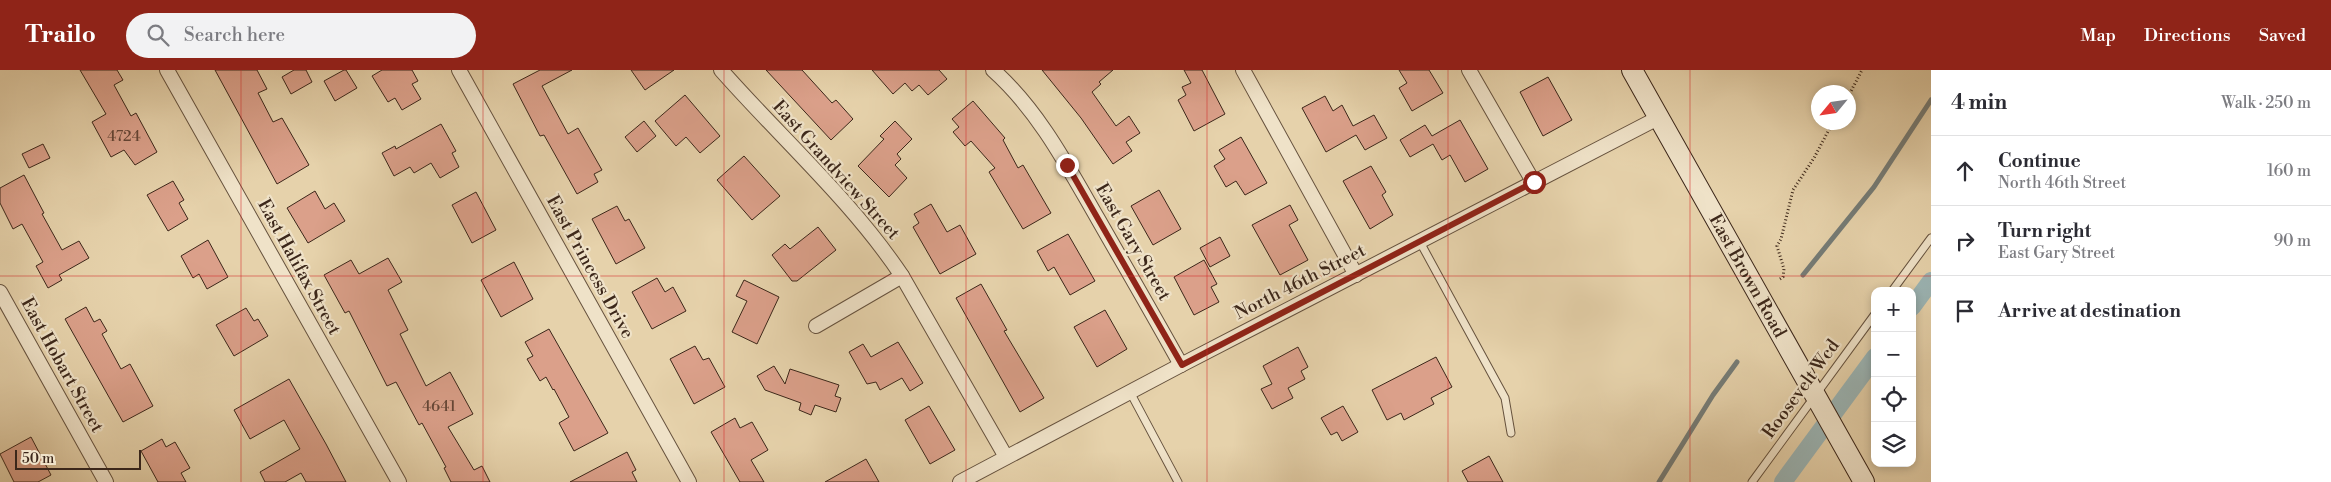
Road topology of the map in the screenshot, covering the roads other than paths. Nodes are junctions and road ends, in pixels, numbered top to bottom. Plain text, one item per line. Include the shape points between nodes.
1 (167, 70) edge
2 (459, 70) edge
3 (721, 70) edge
4 (993, 70) edge
5 (1243, 70) edge
6 (1469, 70) edge
7 (1632, 70) edge
8 (1658, 118) junction
9 (1534, 182) junction
10 (1931, 238) edge
11 (1420, 242) junction
12 (1356, 275) junction
13 (902, 276) junction
14 (1895, 287) edge
15 (0, 292) edge
16 (1871, 320) edge
17 (816, 326) dead end
18 (1182, 365) junction
19 (1130, 392) junction
20 (1819, 403) junction
21 (1511, 432) dead end
22 (1006, 457) junction
23 (106, 482) edge
24 (399, 482) edge
25 (689, 482) edge
26 (960, 482) edge
27 (1178, 482) edge
28 (1752, 482) edge
29 (1864, 482) edge

1 - 24 street, East Halifax Street
2 - 25 street, East Princess Drive
3 - 13 street, East Grandview Street via 859,218
4 - 18 street, East Gary Street via 1044,128
5 - 12 street
6 - 9 street
7 - 8 main road, East Brown Road
8 - 9 street, North 46th Street
8 - 20 main road, East Brown Road
9 - 11 street, North 46th Street
10 - 14 lane
11 - 12 street, North 46th Street
11 - 21 lane via 1505,398
12 - 18 street, North 46th Street
13 - 17 street
13 - 22 street, East Grandview Street
15 - 23 street, East Hobart Street
16 - 20 lane, Roosevelt Wcd
18 - 19 street, North 46th Street
19 - 22 street, North 46th Street
19 - 27 lane
20 - 28 lane, Roosevelt Wcd
20 - 29 main road, East Brown Road
22 - 26 street, North 46th Street

